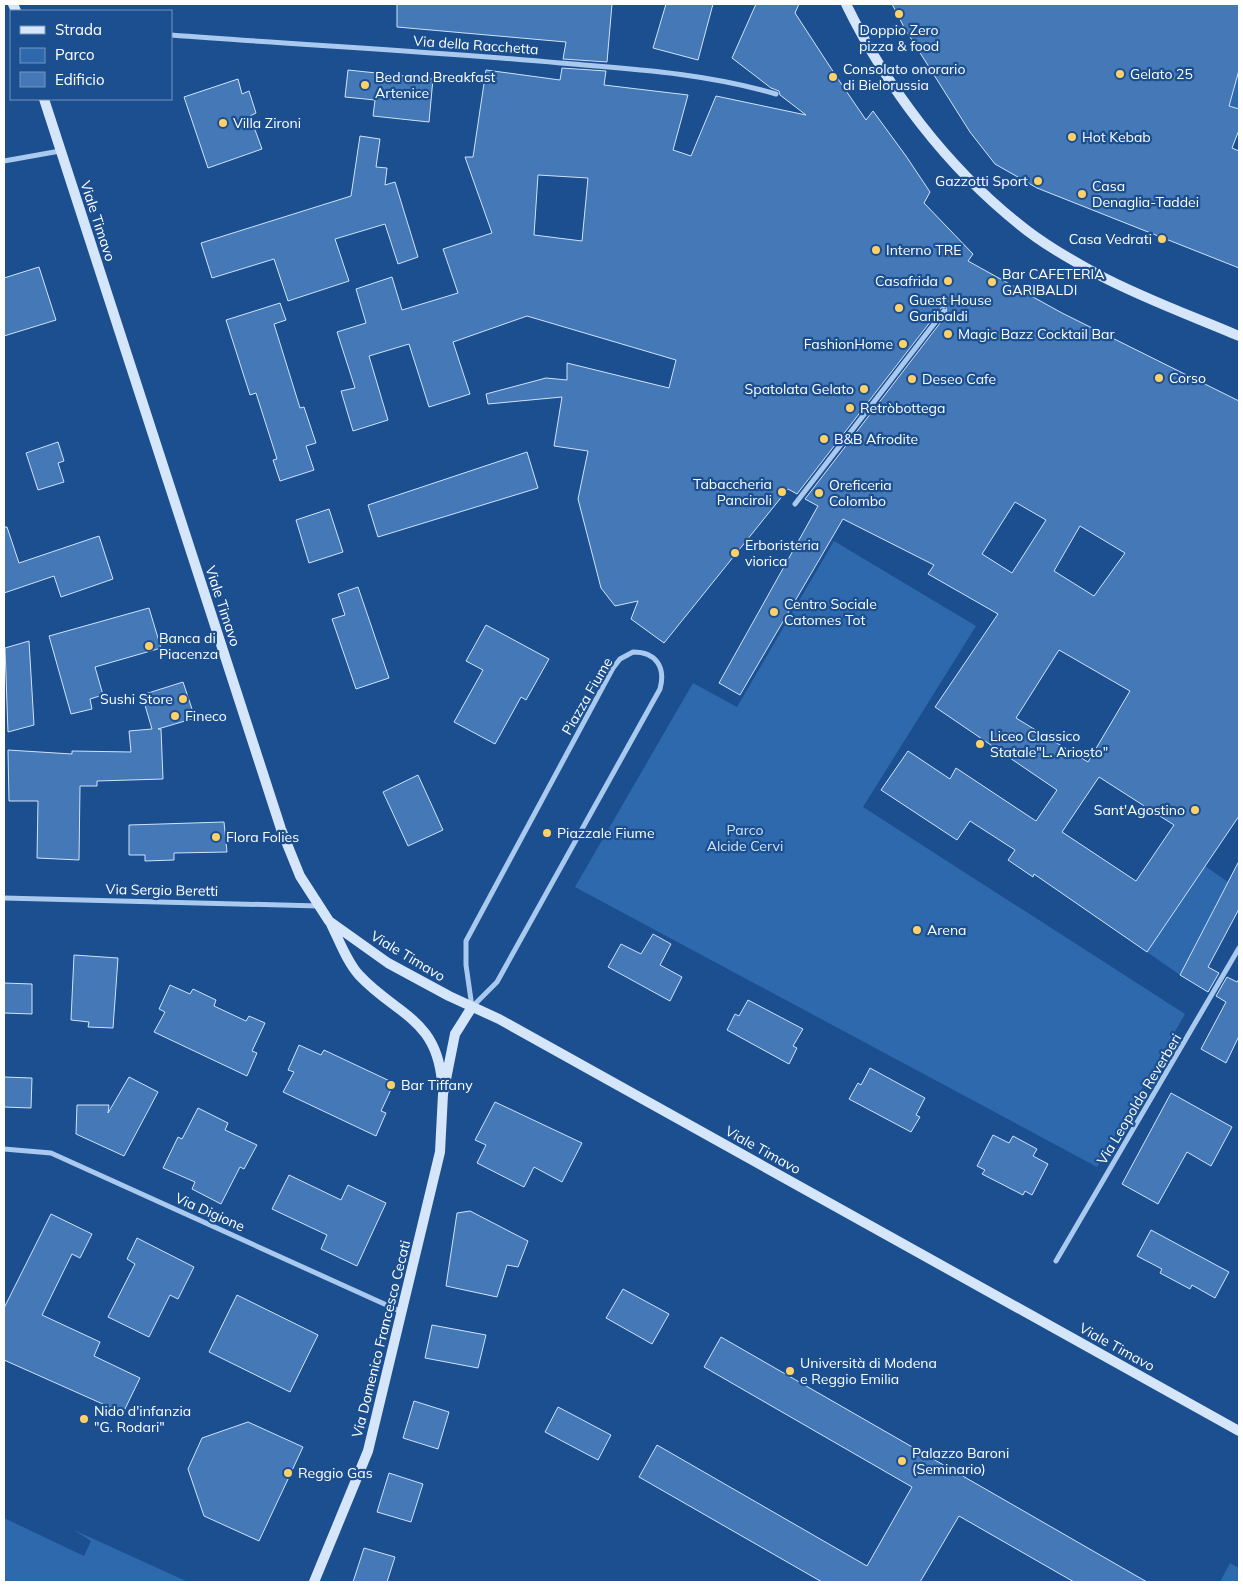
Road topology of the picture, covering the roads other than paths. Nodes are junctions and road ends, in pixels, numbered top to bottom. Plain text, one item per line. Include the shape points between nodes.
1 (846, 4) edge
2 (172, 35) edge
3 (776, 94) dead end
4 (44, 100) edge
5 (61, 151) junction
6 (4, 161) edge
7 (944, 311) dead end
8 (1239, 336) edge
9 (795, 504) dead end
10 (4, 898) edge
11 (319, 906) junction
12 (329, 920) junction
13 (1239, 948) edge
14 (472, 1007) junction
15 (443, 1094) junction
16 (4, 1149) edge
17 (1056, 1261) dead end
18 (402, 1312) junction
19 (1239, 1431) edge
20 (314, 1582) edge

1 - 8 main road via 884,70 945,154 1021,226 1098,274
2 - 3 street, Via della Racchetta via 446,52 623,68 742,84
4 - 5 main road, Viale Timavo
5 - 6 street
5 - 11 main road, Viale Timavo via 281,828 300,876
7 - 9 street
10 - 11 street, Via Sergio Beretti
11 - 12 main road, Viale Timavo
12 - 14 main road, Viale Timavo via 388,963
12 - 15 main road via 358,974 408,1015 432,1041 438,1054
13 - 17 street, Via Leopoldo Reverberi
14 - 14 street, Piazza Fiume via 497,982 660,689 662,671 651,656 633,652 613,668 466,941
14 - 15 main road, Via Domenico Francesco Cecati
14 - 19 main road, Viale Timavo via 499,1019
15 - 18 main road, Via Domenico Francesco Cecati via 440,1152
16 - 18 street, Via Digione via 51,1152
18 - 20 main road, Via Domenico Francesco Cecati via 368,1451

